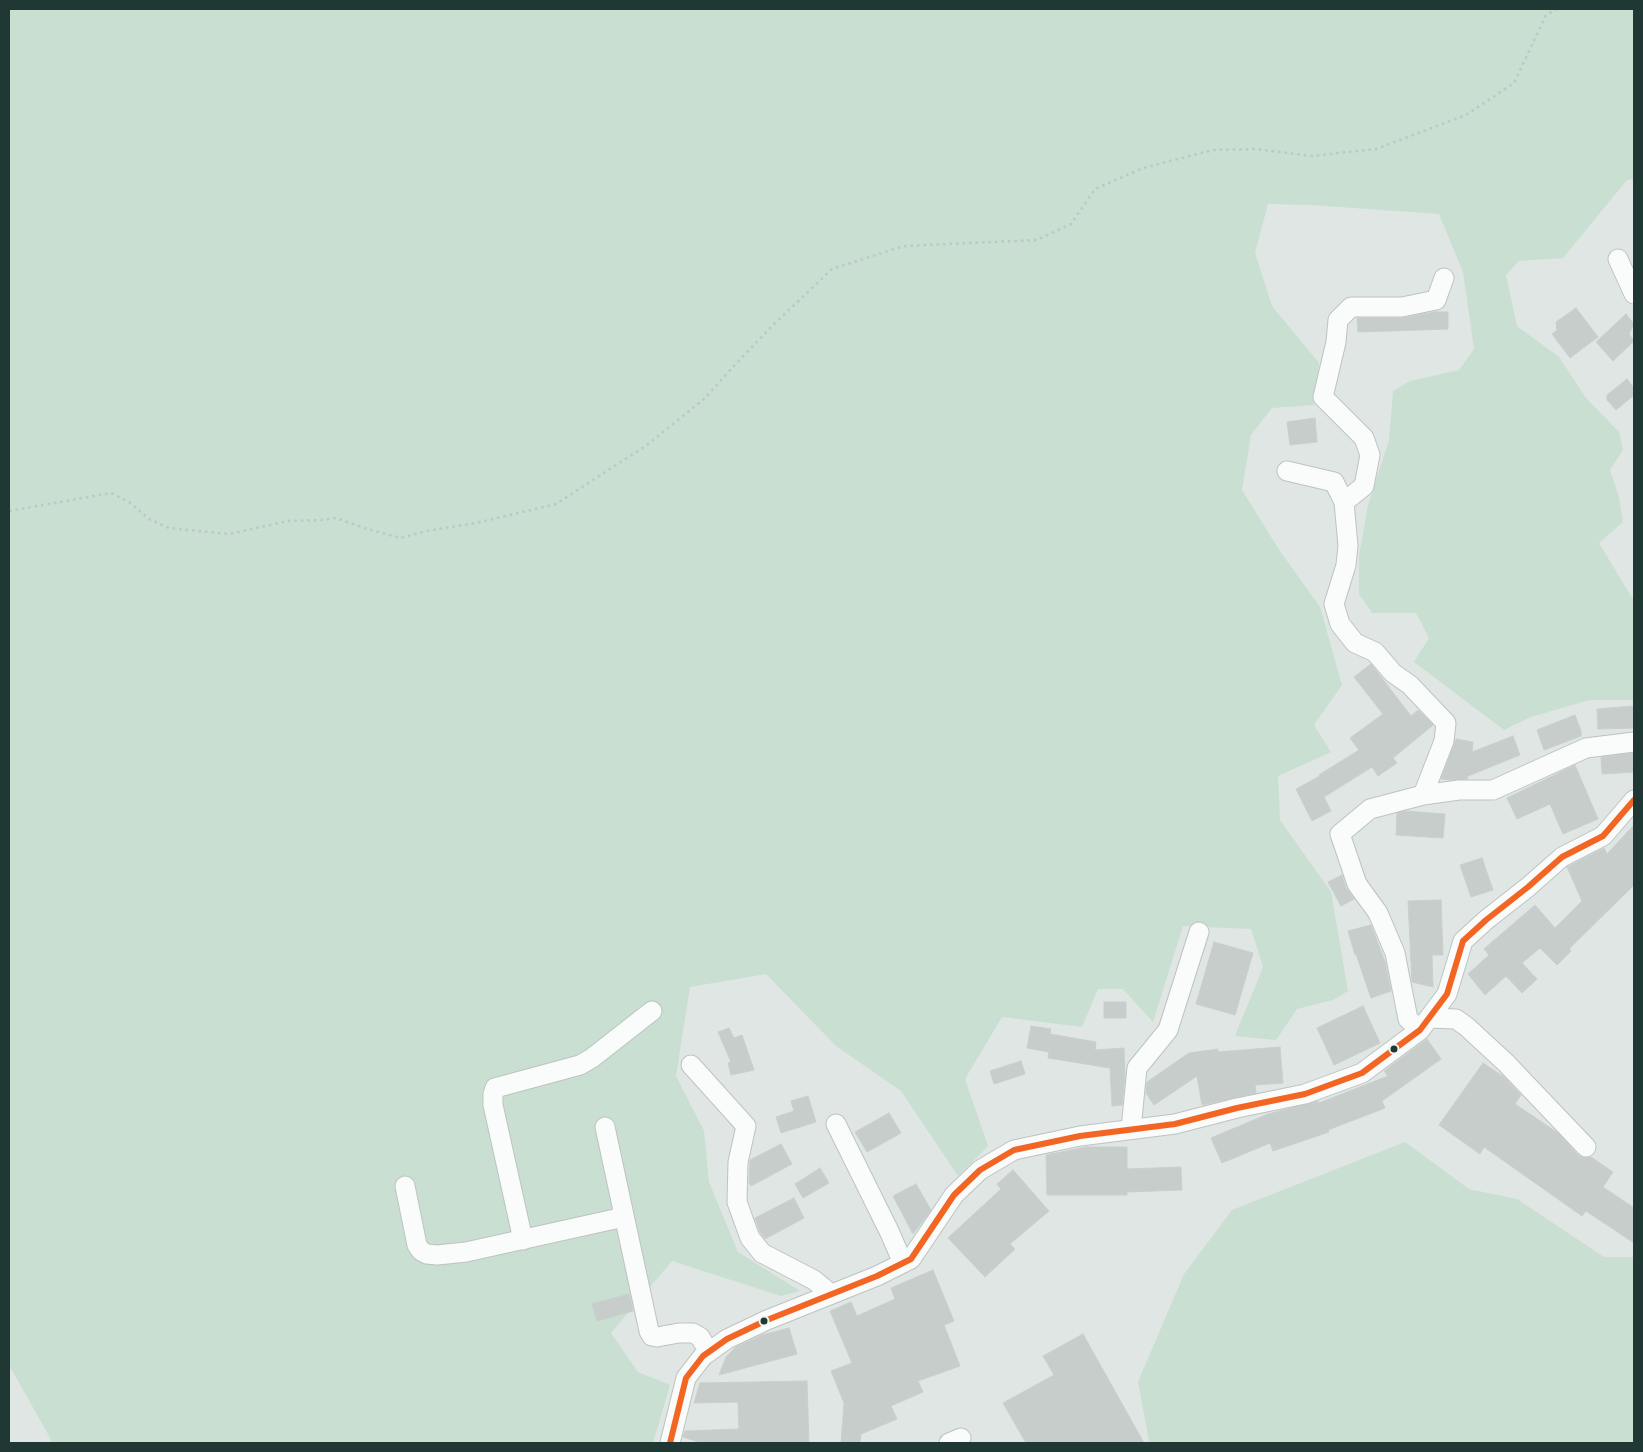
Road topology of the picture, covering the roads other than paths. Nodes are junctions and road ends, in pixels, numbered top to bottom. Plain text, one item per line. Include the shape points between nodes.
1 (1618, 259) dead end
2 (1444, 278) dead end
3 (1634, 294) edge
4 (1287, 471) dead end
5 (1344, 502) junction
6 (1634, 742) edge
7 (1422, 795) junction
8 (1634, 800) edge
9 (1199, 932) dead end
10 (652, 1011) dead end
11 (1425, 1024) junction
12 (691, 1065) dead end
13 (836, 1124) dead end
14 (605, 1127) dead end
15 (1131, 1129) junction
16 (1586, 1146) dead end
17 (405, 1186) dead end
18 (624, 1217) junction
19 (523, 1240) junction
20 (902, 1264) junction
21 (831, 1294) junction
22 (709, 1352) junction
23 (670, 1443) edge

1 - 3 street
2 - 5 street via 1436,300 1402,307 1351,307 1338,320 1323,397 1364,438 1370,455 1364,486
4 - 5 street via 1334,482
5 - 7 street via 1348,546 1346,566 1334,604 1340,624 1355,643 1375,652 1446,723 1444,741
6 - 7 street via 1586,748 1493,790
7 - 11 street via 1370,809 1340,834 1357,884 1378,913 1395,953 1408,1019
8 - 11 street via 1603,836 1562,857 1463,941 1447,994
9 - 15 street via 1168,1030 1137,1068
10 - 19 street via 580,1065 495,1088 493,1105
11 - 15 street via 1362,1073 1306,1094 1175,1124
11 - 16 street via 1456,1019 1467,1027
12 - 21 street via 746,1126 738,1162 737,1202 750,1238 762,1252 814,1280
13 - 20 street
14 - 18 street
15 - 20 street via 1014,1150 980,1170 954,1195 912,1259
17 - 19 street via 421,1251 437,1254 466,1252
18 - 19 street
18 - 22 street via 652,1336 694,1333
20 - 21 street
21 - 22 street via 767,1320
22 - 23 street via 686,1378

